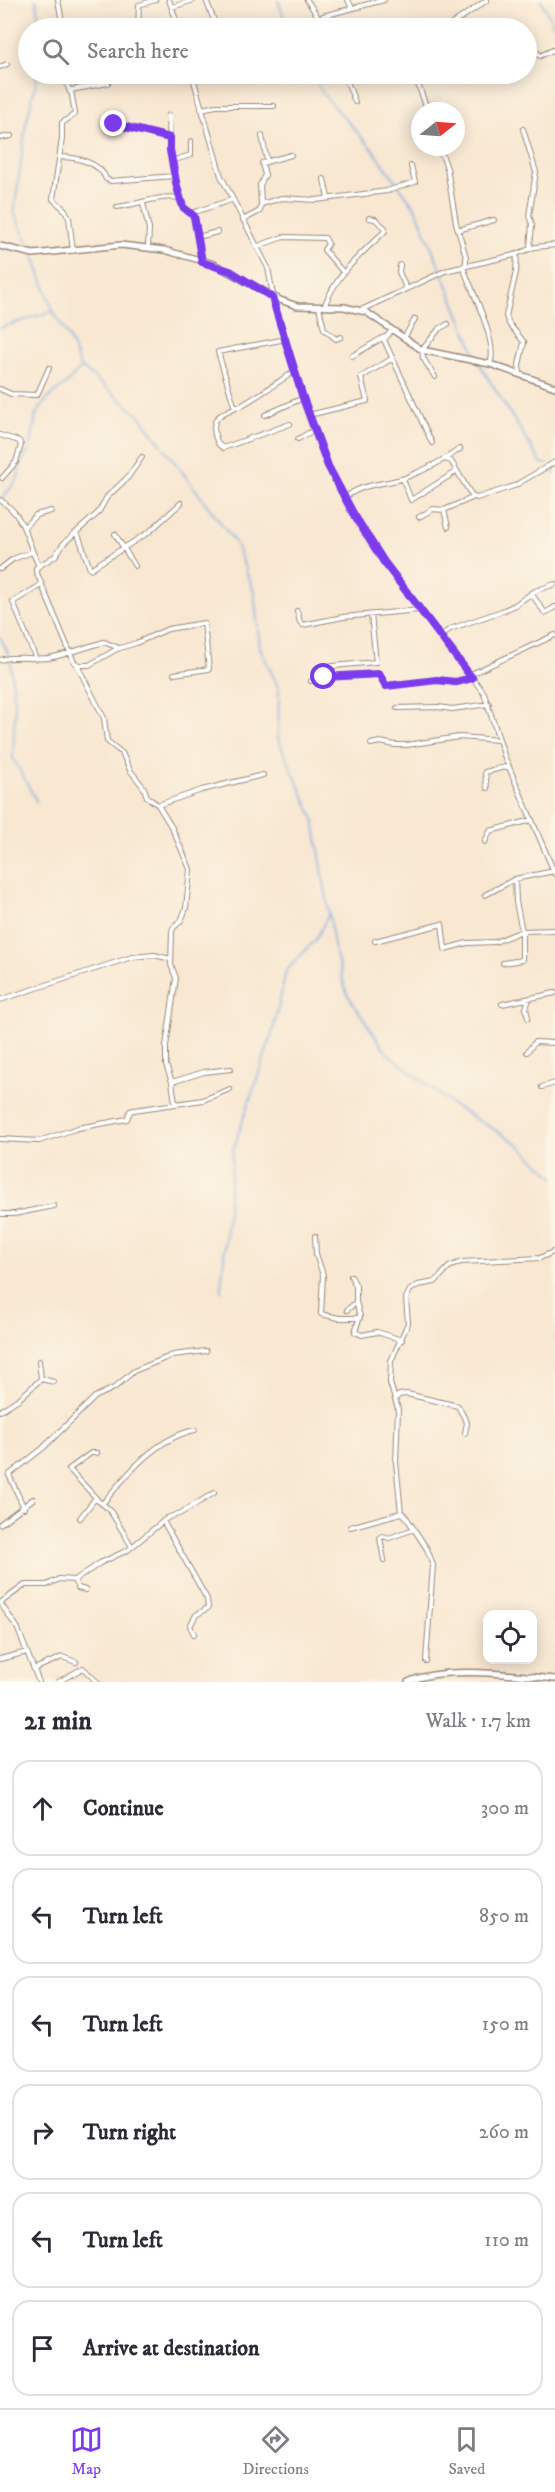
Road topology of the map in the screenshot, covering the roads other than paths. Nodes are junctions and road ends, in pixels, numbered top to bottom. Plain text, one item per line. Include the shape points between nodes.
1 (58, 0) edge
2 (155, 0) edge
3 (170, 0) edge
4 (195, 0) edge
5 (206, 0) edge
6 (307, 0) edge
7 (348, 0) edge
8 (384, 0) edge
9 (487, 0) edge
10 (172, 7) junction
11 (352, 8) junction
12 (61, 18) edge
13 (138, 18) edge
14 (176, 18) edge
15 (214, 18) edge
16 (320, 18) edge
17 (322, 18) edge
18 (461, 18) edge
19 (555, 49) edge
20 (537, 52) edge
21 (7, 64) dead end
22 (0, 67) edge
23 (67, 84) edge
24 (101, 84) edge
25 (194, 84) edge
26 (348, 84) edge
27 (418, 84) edge
28 (70, 92) junction
29 (355, 102) dead end
30 (425, 102) edge
31 (274, 106) dead end
32 (201, 109) junction
33 (169, 115) dead end
34 (114, 124) dead end
35 (523, 129) dead end
36 (10, 136) dead end
37 (262, 136) dead end
38 (0, 138) edge
39 (170, 138) junction
40 (191, 141) dead end
41 (291, 155) dead end
42 (442, 156) edge
43 (59, 157) junction
44 (171, 161) junction
45 (267, 161) junction
46 (411, 166) dead end
47 (174, 176) junction
48 (324, 179) dead end
49 (180, 198) junction
50 (328, 198) junction
51 (231, 200) junction
52 (143, 203) junction
53 (261, 204) junction
54 (117, 207) dead end
55 (192, 213) junction
56 (369, 218) dead end
57 (243, 220) junction
58 (494, 220) dead end
59 (458, 230) junction
60 (217, 232) dead end
61 (198, 237) junction
62 (555, 245) edge
63 (0, 246) edge
64 (258, 246) junction
65 (148, 247) junction
66 (529, 249) junction
67 (73, 251) junction
68 (518, 254) junction
69 (202, 262) junction
70 (400, 265) dead end
71 (463, 267) junction
72 (343, 272) junction
73 (406, 288) junction
74 (272, 297) junction
75 (322, 307) junction
76 (360, 310) junction
77 (415, 319) dead end
78 (448, 324) dead end
79 (392, 330) junction
80 (341, 337) dead end
81 (384, 337) junction
82 (286, 339) junction
83 (404, 339) junction
84 (422, 350) junction
85 (352, 356) dead end
86 (393, 358) junction
87 (490, 364) junction
88 (519, 365) junction
89 (49, 368) dead end
90 (295, 370) junction
91 (508, 370) junction
92 (519, 374) junction
93 (435, 376) dead end
94 (555, 387) edge
95 (0, 389) edge
96 (303, 398) junction
97 (236, 407) junction
98 (265, 415) dead end
99 (309, 415) junction
100 (290, 424) dead end
101 (314, 430) junction
102 (0, 435) edge
103 (298, 439) dead end
104 (432, 443) dead end
105 (460, 448) dead end
106 (142, 457) dead end
107 (445, 459) junction
108 (555, 462) edge
109 (457, 471) junction
110 (2, 478) dead end
111 (403, 479) junction
112 (473, 497) junction
113 (345, 498) junction
114 (0, 500) edge
115 (181, 503) dead end
116 (444, 510) junction
117 (51, 511) dead end
118 (419, 517) dead end
119 (24, 526) junction
120 (448, 527) dead end
121 (75, 533) junction
122 (115, 534) dead end
123 (123, 547) junction
124 (32, 552) junction
125 (39, 566) junction
126 (135, 566) dead end
127 (0, 568) edge
128 (555, 584) edge
129 (41, 585) junction
130 (531, 593) junction
131 (555, 608) edge
132 (419, 610) junction
133 (297, 611) dead end
134 (371, 615) junction
135 (555, 634) edge
136 (440, 637) junction
137 (120, 648) junction
138 (70, 653) junction
139 (36, 658) junction
140 (0, 660) edge
141 (76, 664) junction
142 (324, 667) dead end
143 (174, 674) dead end
144 (470, 676) junction
145 (311, 681) dead end
146 (489, 704) junction
147 (397, 708) dead end
148 (500, 740) junction
149 (371, 744) dead end
150 (508, 766) junction
151 (263, 775) dead end
152 (487, 788) dead end
153 (158, 805) junction
154 (532, 820) junction
155 (485, 842) dead end
156 (554, 872) edge
157 (515, 879) junction
158 (485, 895) dead end
159 (555, 930) edge
160 (522, 932) junction
161 (375, 941) dead end
162 (171, 959) junction
163 (503, 963) dead end
164 (555, 993) edge
165 (529, 999) junction
166 (0, 1000) edge
167 (502, 1004) dead end
168 (528, 1018) dead end
169 (555, 1042) edge
170 (527, 1052) dead end
171 (231, 1069) dead end
172 (172, 1082) junction
173 (555, 1083) edge
174 (542, 1087) dead end
175 (230, 1089) dead end
176 (175, 1103) junction
177 (0, 1139) edge
178 (54, 1206) dead end
179 (0, 1214) edge
180 (315, 1236) dead end
181 (555, 1251) edge
182 (351, 1276) dead end
183 (356, 1302) junction
184 (347, 1310) dead end
185 (360, 1318) junction
186 (402, 1340) junction
187 (206, 1351) dead end
188 (39, 1361) dead end
189 (41, 1378) junction
190 (54, 1382) dead end
191 (395, 1399) junction
192 (0, 1411) edge
193 (195, 1430) dead end
194 (465, 1433) dead end
195 (97, 1453) dead end
196 (214, 1493) dead end
197 (33, 1499) dead end
198 (98, 1500) junction
199 (103, 1503) junction
200 (24, 1508) junction
201 (401, 1513) junction
202 (80, 1518) dead end
203 (164, 1521) junction
204 (0, 1524) edge
205 (350, 1527) dead end
206 (414, 1529) junction
207 (131, 1545) junction
208 (384, 1560) dead end
209 (74, 1580) junction
210 (85, 1590) dead end
211 (0, 1602) edge
212 (194, 1634) dead end
213 (27, 1652) junction
214 (0, 1659) edge
215 (426, 1661) dead end
216 (76, 1662) dead end
217 (34, 1670) junction
218 (555, 1679) edge
219 (39, 1682) edge
220 (58, 1682) edge
221 (97, 1682) edge
222 (408, 1682) edge

1 - 12 street
2 - 13 street via 139,5
3 - 10 street
4 - 10 street
5 - 15 street
6 - 16 street
7 - 11 street
8 - 11 street
9 - 18 street
10 - 14 street
11 - 17 street
19 - 20 street via 540,56
21 - 22 street
23 - 28 street
24 - 28 street
25 - 32 street
26 - 29 street
27 - 30 street
28 - 43 street via 75,114 62,123
31 - 32 street
32 - 51 street
33 - 39 street
34 - 39 street
35 - 66 street via 536,172
36 - 38 street
37 - 45 street
39 - 44 street
40 - 44 street via 191,155
41 - 45 street
42 - 59 street
43 - 47 street via 89,163 111,181
43 - 67 street via 52,199 69,218
44 - 47 street
45 - 53 street via 262,163 266,175 260,184
46 - 50 street via 416,180 404,186
47 - 49 street
48 - 50 street
49 - 52 street
49 - 55 street via 183,207
50 - 53 street via 282,198
51 - 55 street
51 - 57 street
52 - 54 street
52 - 65 street via 149,229
53 - 57 street via 260,211
55 - 61 street
56 - 72 street via 375,219 385,231
57 - 64 street
58 - 59 street
59 - 71 street via 466,257
60 - 61 street
61 - 69 street
62 - 66 street
63 - 67 main road via 33,254
64 - 72 street via 283,237 325,238 328,244 324,250
64 - 74 street via 270,276
65 - 67 main road via 122,245
65 - 69 main road
66 - 68 street
68 - 71 street
68 - 88 street via 506,316 524,342
69 - 74 main road via 230,271
70 - 73 street
71 - 73 street
71 - 87 street via 487,328 493,356
72 - 75 street
73 - 76 street
74 - 75 main road via 297,306
74 - 82 street
75 - 76 main road
75 - 80 street via 326,331 336,339
76 - 79 main road
77 - 83 street
78 - 84 street
79 - 81 street
79 - 83 main road
81 - 85 street
81 - 86 street
82 - 90 street
82 - 97 street via 219,352
83 - 84 main road
84 - 87 main road
84 - 93 street
86 - 99 street via 361,377 367,400
86 - 104 street
87 - 91 main road
88 - 91 street
88 - 92 street
89 - 95 street via 37,395 11,394
90 - 96 street
90 - 97 street via 262,395
91 - 92 main road
92 - 94 main road
96 - 98 street
96 - 99 street
97 - 100 street via 213,423 217,443 223,448
99 - 101 street
101 - 103 street
101 - 113 street
102 - 110 street via 21,445 16,462
105 - 107 street
106 - 121 street via 98,513
107 - 109 street
107 - 111 street
108 - 112 street via 514,486
109 - 111 street via 411,500
109 - 112 street
111 - 113 street via 357,489
112 - 116 street
113 - 132 street via 368,539
114 - 119 street via 16,512
115 - 123 street via 149,532
116 - 118 street via 433,509
116 - 120 street
117 - 119 street via 36,515
119 - 124 street
121 - 123 street via 80,537 90,569
121 - 125 street via 55,556
122 - 123 street
123 - 126 street
124 - 125 street
124 - 127 street
125 - 129 street via 36,571
128 - 130 street
129 - 138 street
129 - 139 street via 13,602
130 - 131 street via 545,613
130 - 136 street via 513,606 450,628
132 - 134 street
132 - 136 street
133 - 134 street via 303,625
134 - 142 street via 376,662
135 - 144 street
136 - 144 street
137 - 138 street via 104,642
137 - 141 street via 89,665
137 - 143 street via 168,628 204,623 209,669
138 - 139 street
138 - 141 street
139 - 140 street
141 - 153 street via 104,718 106,741 122,753 147,797
144 - 145 street via 456,682 437,680 386,686 379,674
144 - 146 street
146 - 147 street via 452,709
146 - 148 street
148 - 149 street via 458,737 407,745
148 - 150 street
150 - 152 street via 485,772
150 - 154 street
151 - 153 street
153 - 162 street via 190,869 186,908 173,928
154 - 155 street via 490,831
154 - 156 street
156 - 157 street
157 - 158 street
157 - 160 street
159 - 160 street
160 - 161 street via 495,942 446,948 442,924
160 - 163 street via 522,960
162 - 166 street via 154,955 132,957
162 - 172 street via 176,978 166,1065
164 - 165 street
165 - 167 street
165 - 168 street
169 - 170 street via 535,1042
171 - 172 street
172 - 176 street
173 - 174 street
175 - 176 street via 203,1100
176 - 177 street via 134,1110 127,1119 78,1128 48,1139
178 - 179 street
180 - 185 street via 323,1275 321,1314
181 - 186 street via 540,1258 453,1264 435,1282 410,1290 406,1298 408,1323
182 - 183 street via 356,1286
183 - 184 street
183 - 185 street
185 - 186 street via 358,1334 378,1332
186 - 191 street via 392,1361 390,1383
187 - 200 street via 173,1355 140,1368 95,1397 9,1475
188 - 189 street
189 - 190 street
189 - 192 street
191 - 194 street via 407,1394 451,1402 462,1412
191 - 201 street
193 - 199 street via 175,1435 140,1462
195 - 198 street via 69,1469
196 - 203 street
197 - 200 street
198 - 199 street
198 - 202 street
199 - 207 street
200 - 204 street
201 - 205 street
201 - 206 street
203 - 207 street
203 - 212 street via 207,1599 208,1608 192,1619
206 - 208 street via 380,1538
206 - 215 street via 433,1565
207 - 209 street
209 - 210 street via 78,1588
209 - 211 street via 25,1585
211 - 213 street
213 - 214 street
213 - 217 street
216 - 217 street via 62,1657
217 - 219 street
218 - 222 main road via 450,1673 423,1675
220 - 221 street via 83,1668

